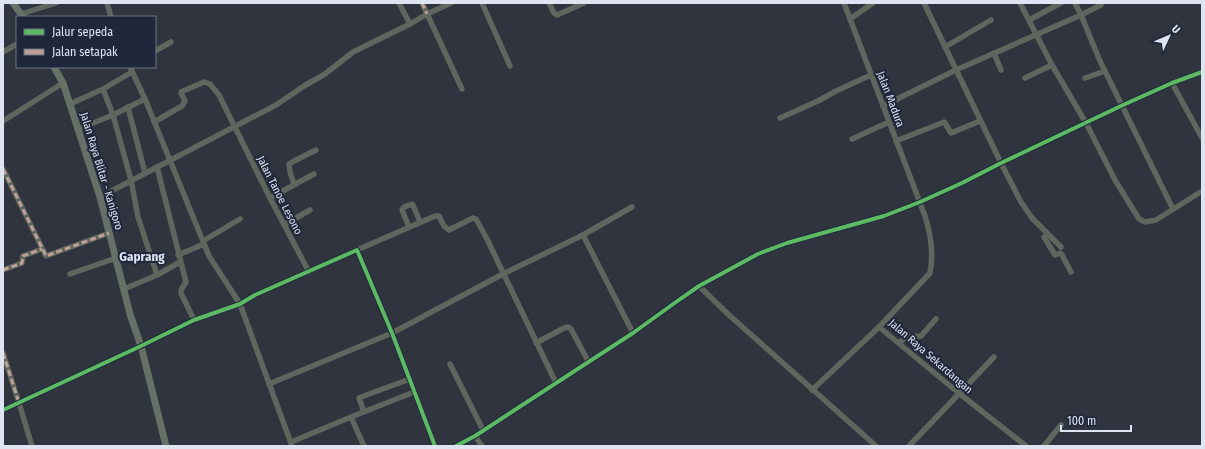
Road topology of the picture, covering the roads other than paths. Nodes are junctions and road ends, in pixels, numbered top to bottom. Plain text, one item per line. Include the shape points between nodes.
1 (13, 3) edge
2 (56, 3) edge
3 (107, 3) edge
4 (399, 3) edge
5 (422, 3) edge
6 (451, 3) edge
7 (482, 3) edge
8 (549, 3) edge
9 (584, 3) edge
10 (844, 3) edge
11 (873, 3) edge
12 (924, 3) edge
13 (1020, 3) edge
14 (1061, 3) edge
15 (1075, 3) edge
16 (1101, 5) dead end
17 (427, 14) junction
18 (1081, 15) junction
19 (22, 16) edge
20 (111, 16) edge
21 (850, 19) junction
22 (991, 20) dead end
23 (1029, 20) junction
24 (410, 24) junction
25 (1037, 34) junction
26 (171, 42) dead end
27 (16, 45) edge
28 (945, 47) junction
29 (156, 50) edge
30 (3, 52) edge
31 (994, 53) junction
32 (1052, 65) junction
33 (510, 66) dead end
34 (55, 68) edge
35 (131, 70) edge
36 (956, 70) junction
37 (1001, 70) dead end
38 (1105, 71) junction
39 (1202, 72) edge
40 (871, 75) junction
41 (1025, 78) dead end
42 (1085, 78) dead end
43 (63, 83) junction
44 (1172, 83) junction
45 (103, 89) junction
46 (462, 89) dead end
47 (144, 99) junction
48 (70, 104) junction
49 (1123, 105) junction
50 (883, 106) junction
51 (128, 107) junction
52 (113, 115) junction
53 (780, 118) dead end
54 (980, 120) junction
55 (3, 121) edge
56 (154, 122) junction
57 (889, 122) junction
58 (1086, 123) junction
59 (235, 126) junction
60 (78, 129) junction
61 (1202, 138) edge
62 (852, 139) dead end
63 (896, 141) junction
64 (316, 150) dead end
65 (170, 161) junction
66 (1001, 163) junction
67 (157, 167) junction
68 (3, 169) edge
69 (145, 173) junction
70 (314, 174) dead end
71 (131, 180) junction
72 (294, 184) junction
73 (1202, 191) edge
74 (100, 197) junction
75 (270, 198) junction
76 (920, 202) junction
77 (632, 207) dead end
78 (1173, 209) junction
79 (310, 210) dead end
80 (240, 219) dead end
81 (420, 222) junction
82 (284, 225) junction
83 (409, 227) junction
84 (109, 233) junction
85 (583, 235) junction
86 (1044, 237) dead end
87 (203, 243) junction
88 (1061, 247) dead end
89 (42, 249) junction
90 (357, 250) junction
91 (178, 255) junction
92 (116, 258) junction
93 (180, 262) junction
94 (3, 270) edge
95 (309, 272) junction
96 (1071, 272) dead end
97 (70, 274) dead end
98 (503, 274) junction
99 (157, 275) junction
100 (699, 286) junction
101 (124, 289) junction
102 (240, 304) junction
103 (936, 319) dead end
104 (194, 320) junction
105 (879, 327) junction
106 (392, 333) junction
107 (633, 333) junction
108 (536, 343) junction
109 (899, 343) junction
110 (141, 346) junction
111 (3, 353) edge
112 (994, 357) dead end
113 (588, 361) junction
114 (450, 364) dead end
115 (410, 379) junction
116 (556, 383) junction
117 (269, 384) junction
118 (812, 390) junction
119 (414, 392) junction
120 (960, 394) junction
121 (20, 403) junction
122 (3, 410) edge
123 (364, 412) junction
124 (351, 417) junction
125 (1061, 425) dead end
126 (483, 430) junction
127 (475, 436) junction
128 (292, 444) edge
129 (32, 446) edge
130 (166, 446) edge
131 (364, 446) edge
132 (435, 446) edge
133 (456, 446) edge
134 (482, 446) edge
135 (876, 446) edge
136 (909, 446) edge
137 (1026, 446) edge
138 (1044, 446) edge

1 - 19 main road
2 - 19 street
3 - 20 street
4 - 24 street
5 - 17 street
6 - 17 street
7 - 33 street
8 - 9 street via 557,15
10 - 21 street, Jalan Madura
11 - 21 street
12 - 28 street
13 - 23 street
14 - 23 street
15 - 18 street
16 - 18 street
17 - 24 street
17 - 46 street
18 - 25 street
18 - 38 street
21 - 40 street, Jalan Madura
22 - 28 street
23 - 25 street
24 - 59 street via 353,52 325,74 276,105
25 - 31 street
25 - 32 street
26 - 29 street
27 - 30 street
28 - 36 street
31 - 36 street
31 - 37 street
32 - 41 street
32 - 58 street
34 - 43 main road, Jalan Raya Blitar - Kanigoro
35 - 45 street
35 - 47 street
36 - 50 street
36 - 54 street
38 - 42 street
38 - 49 street
39 - 44 street
40 - 50 street, Jalan Madura
40 - 53 street
43 - 48 main road, Jalan Raya Blitar - Kanigoro
43 - 55 street
44 - 49 street
44 - 61 street
45 - 48 street
45 - 52 street
47 - 51 street
47 - 56 street
48 - 60 main road, Jalan Raya Blitar - Kanigoro
49 - 58 street
49 - 78 street
50 - 57 street, Jalan Madura
51 - 52 street
51 - 69 street
52 - 60 street
52 - 71 street
54 - 63 street via 951,133 944,122
54 - 66 street
56 - 59 street, Jalan Tanoe Lesono via 182,106 185,101 181,92 206,82 219,95
56 - 65 street
57 - 62 street
57 - 63 street, Jalan Madura
58 - 66 street
58 - 78 street via 1115,180 1139,219 1145,222 1156,220
59 - 65 street
59 - 75 street, Jalan Tanoe Lesono
60 - 74 main road, Jalan Raya Blitar - Kanigoro
63 - 76 street, Jalan Madura
64 - 72 street via 289,164
65 - 67 street
65 - 87 street
66 - 76 street
66 - 88 street via 1032,218
67 - 69 street
67 - 91 street
68 - 89 street
69 - 71 street
70 - 72 street
71 - 74 street
71 - 99 street via 138,217
72 - 75 street
73 - 78 street
74 - 84 main road, Jalan Raya Blitar - Kanigoro
75 - 82 street, Jalan Tanoe Lesono
76 - 100 street via 884,216 787,242 758,254
76 - 105 street, Jalan Raya Sekardangan via 929,228 932,250 930,273
77 - 85 street
79 - 82 street
80 - 87 street
81 - 83 street
81 - 83 street via 413,205 404,207 402,210
81 - 98 street via 437,215 445,229 449,230 473,218 476,219
82 - 95 street, Jalan Tanoe Lesono
83 - 90 street
84 - 89 street via 47,256
84 - 92 main road, Jalan Raya Blitar - Kanigoro
85 - 98 street
85 - 107 street
86 - 96 street via 1054,255 1062,255
87 - 91 street
87 - 102 street
89 - 94 street via 23,256 22,263
90 - 95 street
90 - 106 street
91 - 93 street
92 - 97 street
92 - 101 main road, Jalan Raya Blitar - Kanigoro
93 - 99 street
93 - 104 street via 186,282 181,293
95 - 102 street
98 - 106 street
98 - 108 street
99 - 101 street
100 - 107 street
100 - 118 street
101 - 110 main road, Jalan Raya Blitar - Kanigoro
102 - 104 street
102 - 117 street
103 - 109 street via 921,336 906,337
104 - 110 street
105 - 109 street, Jalan Raya Sekardangan
105 - 118 street
106 - 115 street
106 - 117 street
107 - 113 street
108 - 113 street via 568,327
108 - 116 street
109 - 120 street, Jalan Raya Sekardangan
110 - 121 street
110 - 130 main road, Jalan Raya Blitar - Kanigoro
111 - 121 street
112 - 120 street
113 - 116 street
114 - 126 street
115 - 119 street
115 - 123 street via 359,398
116 - 126 street
117 - 128 street
118 - 135 street
119 - 123 street
119 - 132 street
120 - 136 street
120 - 137 street, Jalan Raya Sekardangan
121 - 122 street
121 - 129 street
123 - 124 street
124 - 128 street
124 - 131 street
125 - 138 street
126 - 127 street
127 - 133 street
127 - 134 street

